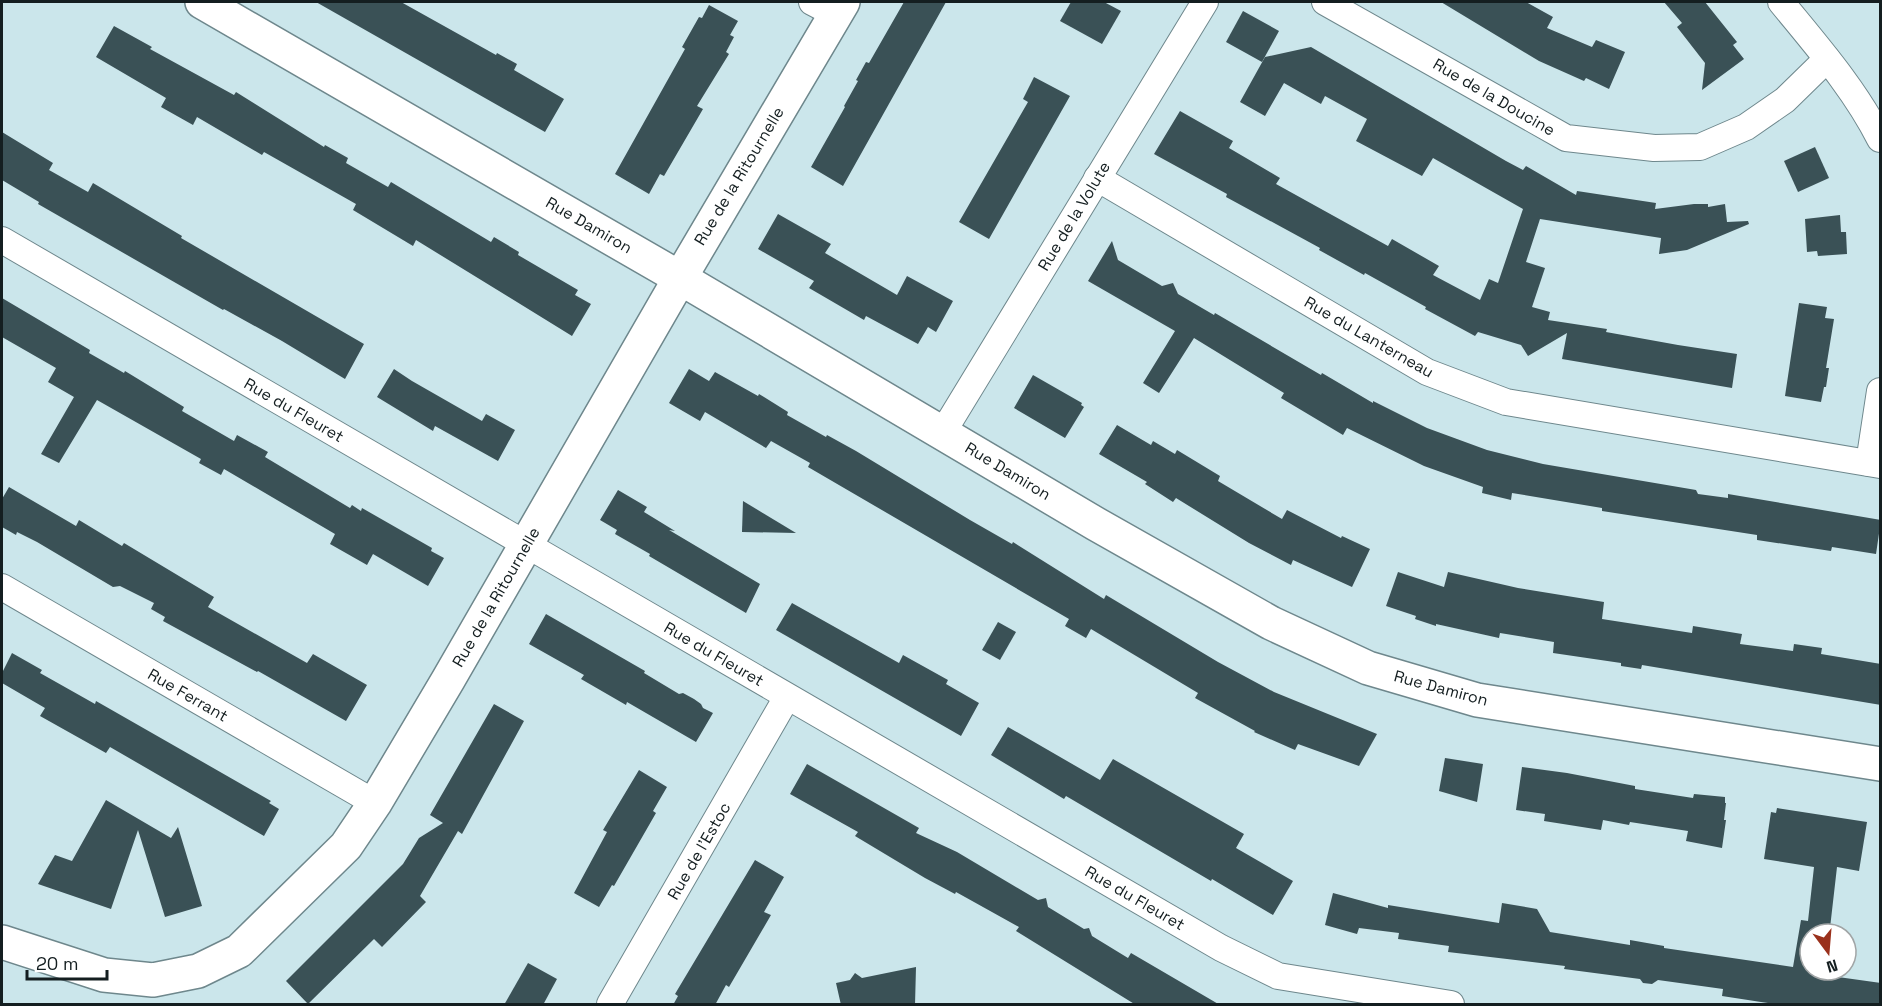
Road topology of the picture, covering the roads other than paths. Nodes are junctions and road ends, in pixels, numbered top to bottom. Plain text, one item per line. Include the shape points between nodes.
1 (202, 2) edge
2 (1205, 2) edge
3 (1325, 2) edge
4 (1781, 2) edge
5 (830, 6) edge
6 (1827, 59) junction
7 (1881, 139) edge
8 (1097, 178) junction
9 (2, 240) edge
10 (680, 278) junction
11 (1881, 391) edge
12 (943, 432) junction
13 (1875, 464) edge
14 (526, 544) junction
15 (2, 587) edge
16 (788, 697) junction
17 (1881, 764) edge
18 (375, 803) junction
19 (2, 942) edge
20 (610, 1005) edge
21 (1451, 1005) edge

1 - 10 street, Rue Damiron
2 - 8 street, Rue de la Volute
3 - 6 street, Rue de la Doucine via 1566,138 1654,148 1700,147 1746,128 1785,100
4 - 6 street
5 - 10 street, Rue de la Ritournelle
6 - 7 street
8 - 12 street, Rue de la Volute
8 - 13 street, Rue du Lanterneau via 1427,372 1468,389 1506,402
9 - 14 street, Rue du Fleuret
10 - 12 street, Rue Damiron
10 - 14 street, Rue de la Ritournelle
11 - 13 street
12 - 17 street, Rue Damiron via 1271,623 1368,668 1477,700
14 - 16 street, Rue du Fleuret
14 - 18 street, Rue de la Ritournelle
15 - 18 street, Rue Ferrant
16 - 20 street, Rue de l'Estoc
16 - 21 street, Rue du Fleuret via 1221,948 1278,976
18 - 19 street, Rue de la Ritournelle via 346,846 277,916 239,951 198,971 153,980 104,975

